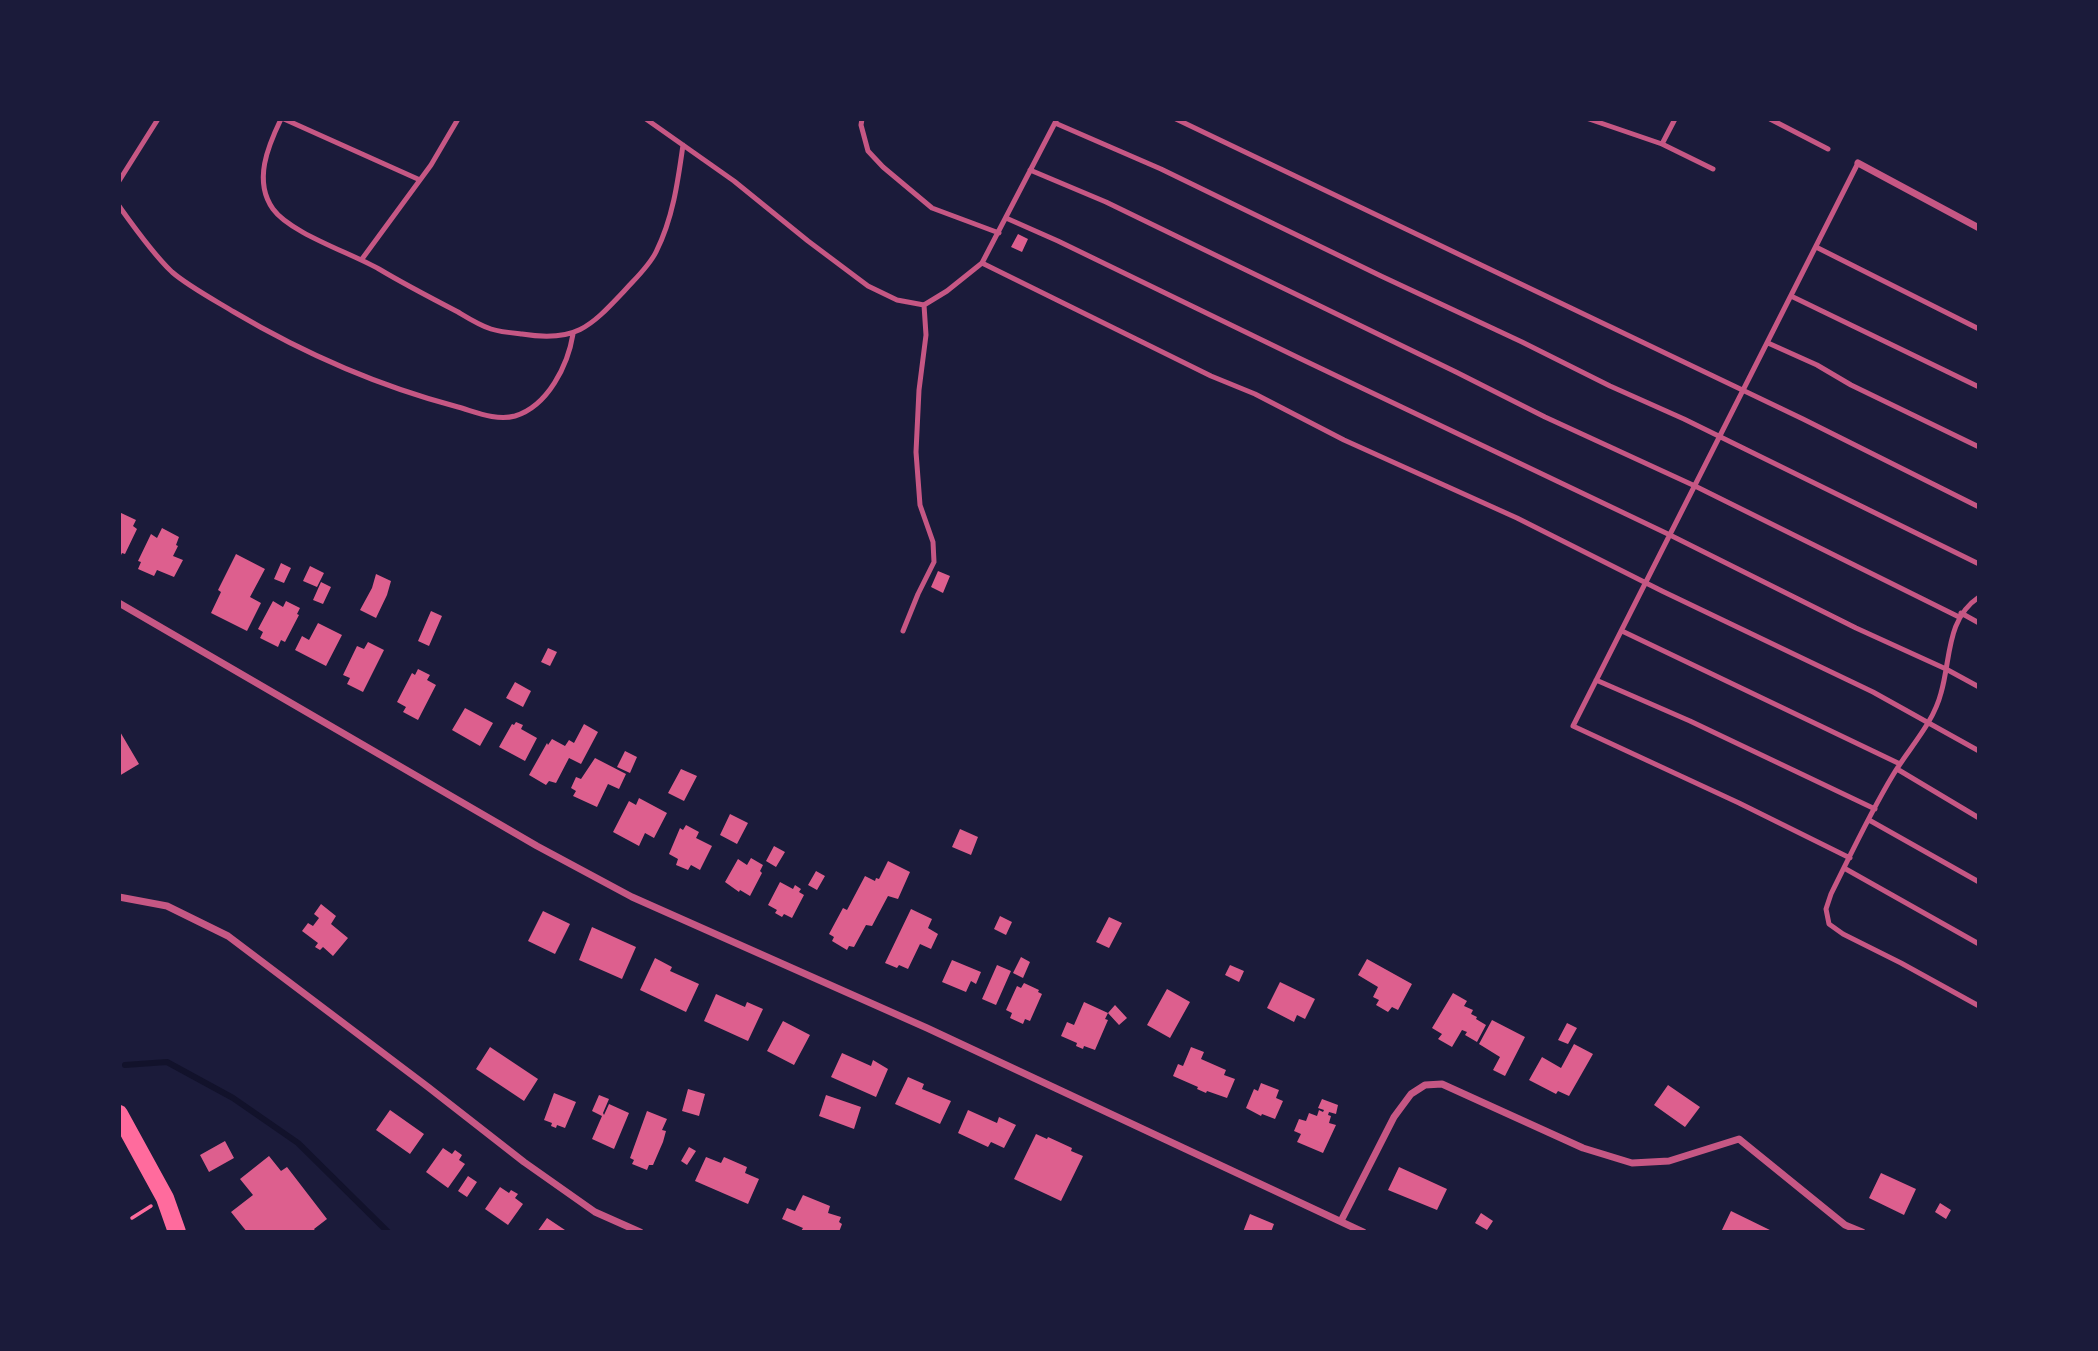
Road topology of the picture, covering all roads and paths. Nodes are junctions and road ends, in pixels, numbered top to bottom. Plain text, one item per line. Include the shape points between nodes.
1 (158, 119) edge
2 (282, 119) edge
3 (458, 119) edge
4 (646, 119) edge
5 (862, 119) edge
6 (1176, 119) edge
7 (1589, 119) edge
8 (1675, 119) edge
9 (1770, 119) edge
10 (1056, 121) edge
11 (1780, 121) edge
12 (1662, 144) junction
13 (683, 145) junction
14 (1828, 149) dead end
15 (1858, 163) joint
16 (1713, 169) dead end
17 (1030, 170) junction
18 (420, 180) junction
19 (119, 181) edge
20 (119, 206) edge
21 (1006, 218) junction
22 (1979, 228) edge
23 (999, 233) junction
24 (1816, 247) junction
25 (362, 259) junction
26 (982, 263) junction
27 (1791, 296) junction
28 (924, 305) junction
29 (1979, 329) edge
30 (573, 333) junction
31 (1768, 343) junction
32 (1979, 387) edge
33 (1743, 390) junction
34 (1718, 437) junction
35 (1979, 447) edge
36 (1695, 486) junction
37 (1979, 507) edge
38 (1670, 535) junction
39 (1979, 564) edge
40 (1645, 582) junction
41 (1979, 597) edge
42 (119, 603) edge
43 (1960, 615) junction
44 (1979, 623) edge
45 (903, 631) dead end
46 (1622, 631) junction
47 (1946, 669) junction
48 (1597, 680) junction
49 (1979, 687) edge
50 (1928, 722) junction
51 (1979, 751) edge
52 (1898, 767) junction
53 (1875, 809) junction
54 (1979, 818) edge
55 (1869, 820) junction
56 (1850, 858) junction
57 (1844, 868) junction
58 (1979, 882) edge
59 (119, 897) edge
60 (1979, 944) edge
61 (1979, 1006) edge
62 (119, 1114) edge
63 (156, 1203) dead end
64 (132, 1218) dead end
65 (1340, 1221) junction
66 (177, 1232) edge
67 (640, 1232) edge
68 (1363, 1232) edge
69 (1862, 1232) edge

1 - 19 lane
2 - 18 lane
2 - 25 lane via 263,176 273,210 301,230
3 - 18 lane
4 - 13 lane
5 - 23 lane via 868,151 922,200
6 - 33 lane
7 - 12 lane
8 - 12 lane
9 - 11 lane
10 - 17 lane
10 - 34 lane
11 - 14 lane
12 - 16 lane
13 - 28 lane via 868,286 897,300
13 - 30 lane via 669,221 655,254 610,306
15 - 22 street
15 - 24 lane
17 - 21 lane
17 - 36 lane via 1106,202
18 - 25 lane
20 - 30 lane via 173,272 223,305 282,340 411,395 499,418 514,416 532,408 553,386
21 - 23 lane
21 - 38 lane
23 - 26 lane
24 - 27 lane
24 - 29 lane
25 - 30 lane via 490,329 540,337
26 - 28 lane
26 - 40 lane
27 - 31 lane
27 - 32 lane
28 - 45 lane via 926,335 916,452 920,505 933,542 934,562
31 - 33 lane
31 - 35 lane
33 - 34 lane
33 - 37 lane
34 - 36 lane
34 - 39 lane
36 - 38 lane
36 - 43 lane
38 - 40 lane
38 - 47 lane
40 - 46 lane
40 - 50 lane
41 - 43 lane
42 - 65 street via 632,897 928,1028
43 - 44 lane
43 - 47 lane
46 - 48 lane
46 - 52 lane
47 - 49 lane
47 - 50 lane
48 - 53 lane
48 - 56 lane via 1573,726
50 - 51 lane
50 - 52 lane
52 - 53 lane
52 - 54 lane
53 - 55 lane
55 - 56 lane
55 - 58 lane
56 - 57 lane
57 - 60 lane
57 - 61 lane via 1826,909 1829,924
59 - 67 street via 167,906 228,936 524,1162 595,1212
62 - 66 main road via 165,1198
63 - 64 path
65 - 68 street
65 - 69 street via 1399,1109 1425,1085 1442,1084 1583,1148 1632,1163 1669,1161 1739,1139 1845,1225

